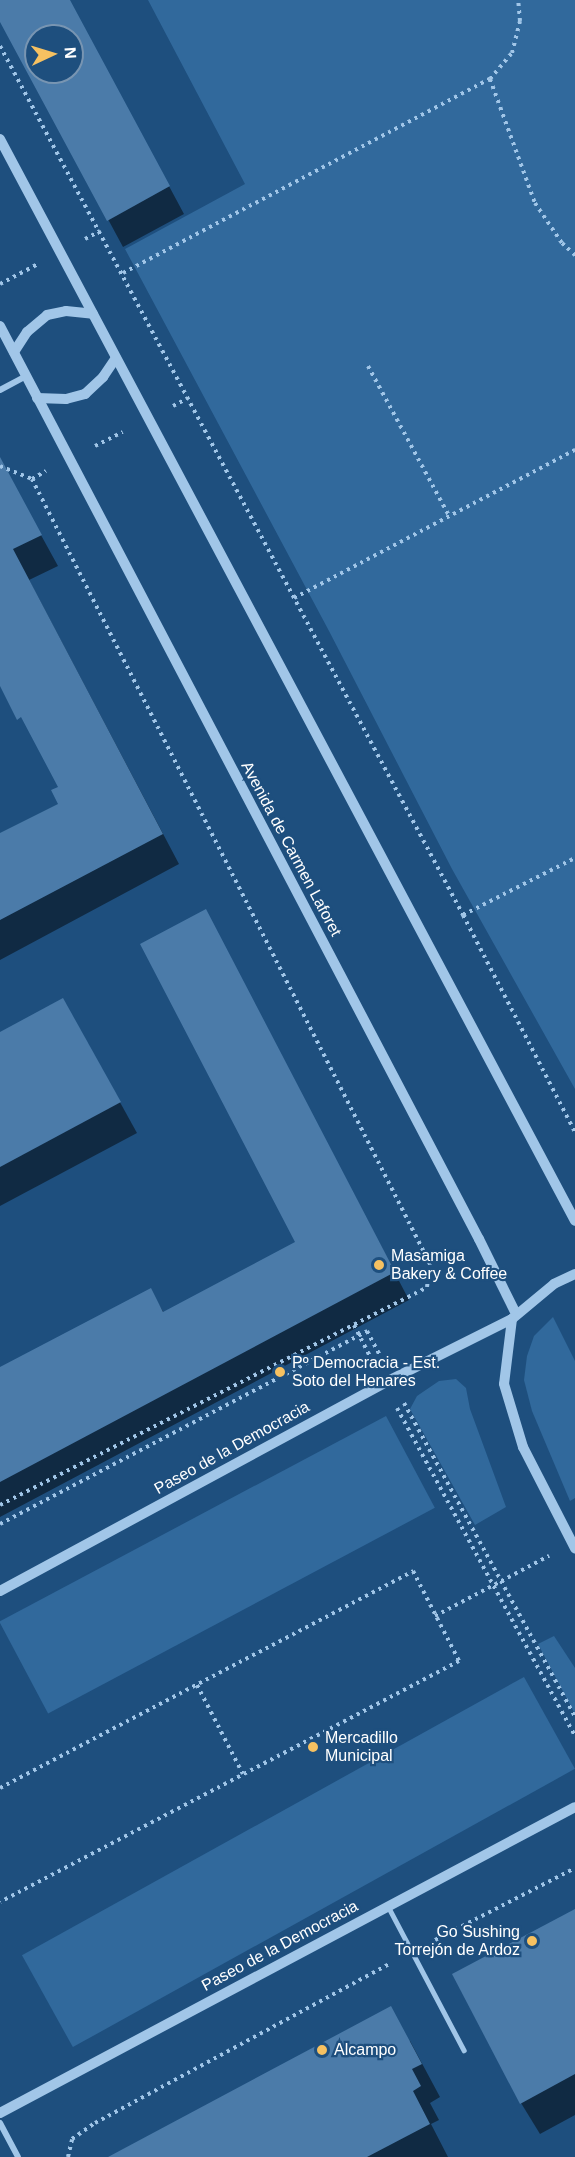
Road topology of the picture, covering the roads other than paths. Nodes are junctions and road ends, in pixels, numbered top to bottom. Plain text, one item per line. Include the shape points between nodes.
1 (0, 139) edge
2 (93, 314) junction
3 (0, 326) edge
4 (14, 352) junction
5 (116, 358) junction
6 (26, 376) junction
7 (0, 390) edge
8 (37, 398) junction
9 (575, 1221) edge
10 (575, 1274) edge
11 (514, 1317) junction
12 (574, 1546) edge
13 (0, 1591) edge
14 (575, 1807) edge
15 (388, 1906) junction
16 (464, 2050) dead end
17 (0, 2113) edge
18 (0, 2123) edge
19 (18, 2157) edge

1 - 2 street
2 - 4 street via 66,311 47,315 27,332
2 - 5 street
3 - 4 street, Avenida de Carmen Laforet
4 - 6 street, Avenida de Carmen Laforet
5 - 8 street via 85,394 66,399
5 - 9 street
6 - 7 street
6 - 8 street, Avenida de Carmen Laforet
8 - 11 street, Avenida de Carmen Laforet via 479,1239
10 - 11 street, Paseo de la Democracia via 554,1284
11 - 12 street via 504,1384 522,1447
11 - 13 street, Paseo de la Democracia
14 - 15 street, Paseo de la Democracia
15 - 16 lane
15 - 17 street, Paseo de la Democracia
18 - 19 street

